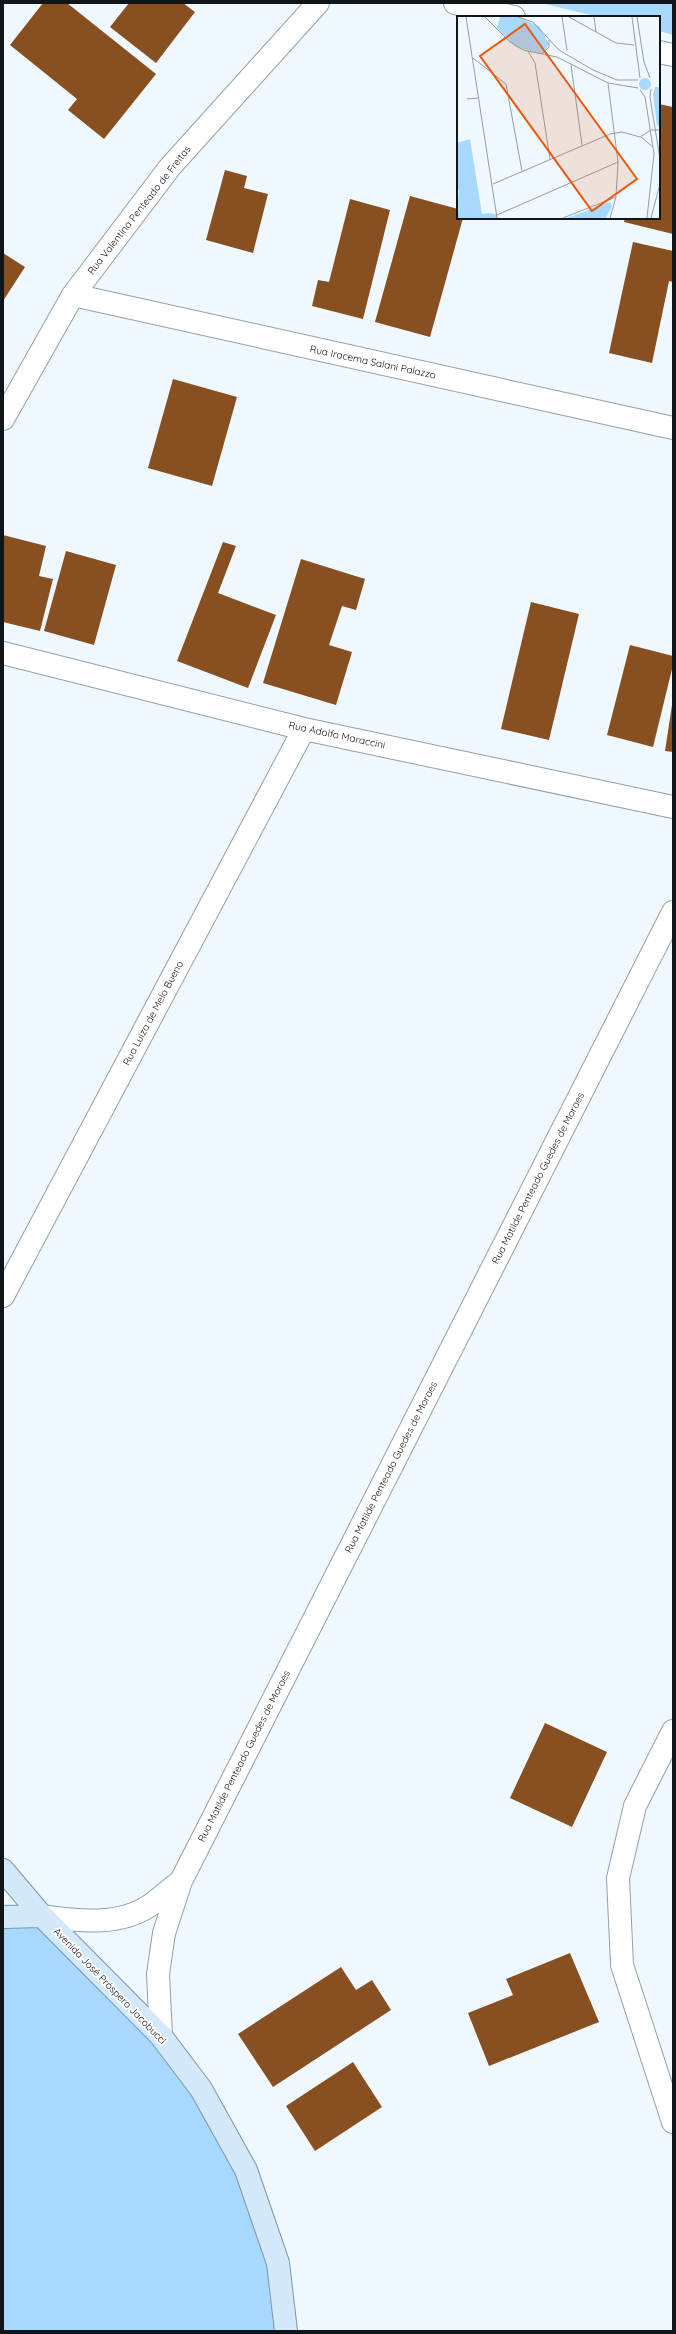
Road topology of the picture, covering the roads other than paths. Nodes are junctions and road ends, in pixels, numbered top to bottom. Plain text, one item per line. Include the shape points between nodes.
1 (318, 3) edge
2 (455, 3) edge
3 (510, 16) edge
4 (660, 52) edge
5 (673, 55) edge
6 (73, 295) junction
7 (3, 419) edge
8 (673, 428) edge
9 (3, 653) edge
10 (304, 729) junction
11 (673, 807) edge
12 (673, 912) edge
13 (3, 1296) edge
14 (673, 1731) edge
15 (3, 1870) edge
16 (181, 1881) junction
17 (42, 1916) junction
18 (3, 1917) edge
19 (161, 2036) junction
20 (673, 2122) edge
21 (286, 2331) edge

1 - 6 street, Rua Valentina Penteado de Freitas via 170,167
2 - 3 street
4 - 5 street
6 - 7 street, Rua Valentina Penteado de Freitas
6 - 8 street, Rua Iracema Salani Palazzo
9 - 10 street, Rua Adolfo Maraccini
10 - 11 street, Rua Adolfo Maraccini
10 - 13 street, Rua Luiza de Melo Bueno
12 - 16 street, Rua Matilde Penteado Guedes de Moraes
14 - 20 street via 635,1806 618,1878 622,1965
15 - 17 main road, Avenida José Próspero Jacobucci
16 - 17 street via 151,1905 116,1920 81,1921
16 - 19 street, Rua Matilde Penteado Guedes de Moraes via 164,1933 158,1974
17 - 18 main road
17 - 19 main road, Avenida José Próspero Jacobucci
19 - 21 main road, Avenida José Próspero Jacobucci via 201,2089 246,2170 278,2263

